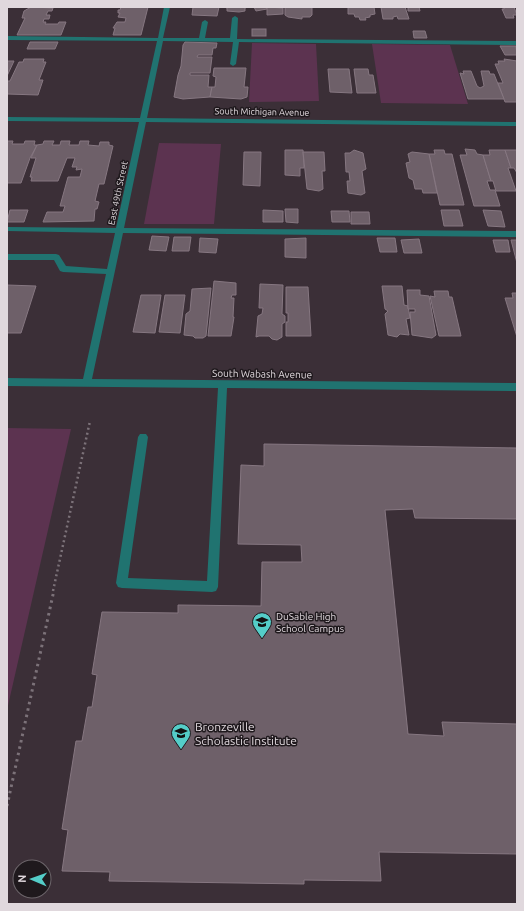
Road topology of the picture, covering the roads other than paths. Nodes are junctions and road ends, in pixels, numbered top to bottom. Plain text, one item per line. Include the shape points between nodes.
1 (167, 7) edge
2 (235, 18) dead end
3 (205, 22) dead end
4 (7, 38) edge
5 (160, 40) junction
6 (202, 40) junction
7 (234, 40) junction
8 (517, 43) edge
9 (233, 64) dead end
10 (7, 119) edge
11 (144, 120) junction
12 (517, 124) edge
13 (7, 229) edge
14 (120, 230) junction
15 (517, 234) edge
16 (7, 257) edge
17 (111, 272) junction
18 (7, 382) edge
19 (87, 383) junction
20 (223, 384) junction
21 (517, 387) edge
22 (143, 437) dead end

1 - 5 street, East 49th Street
2 - 7 street
3 - 6 street
4 - 5 street
5 - 6 street
5 - 11 street, East 49th Street
6 - 7 street
7 - 8 street
7 - 9 street
10 - 11 street, South Michigan Avenue
11 - 12 street, South Michigan Avenue
11 - 14 street, East 49th Street
13 - 14 street
14 - 15 street
14 - 17 street, East 49th Street
16 - 17 street via 56,258 63,269
17 - 19 street, East 49th Street
18 - 19 street, South Wabash Avenue
19 - 20 street, South Wabash Avenue
20 - 21 street, South Wabash Avenue
20 - 22 street via 212,587 122,583

